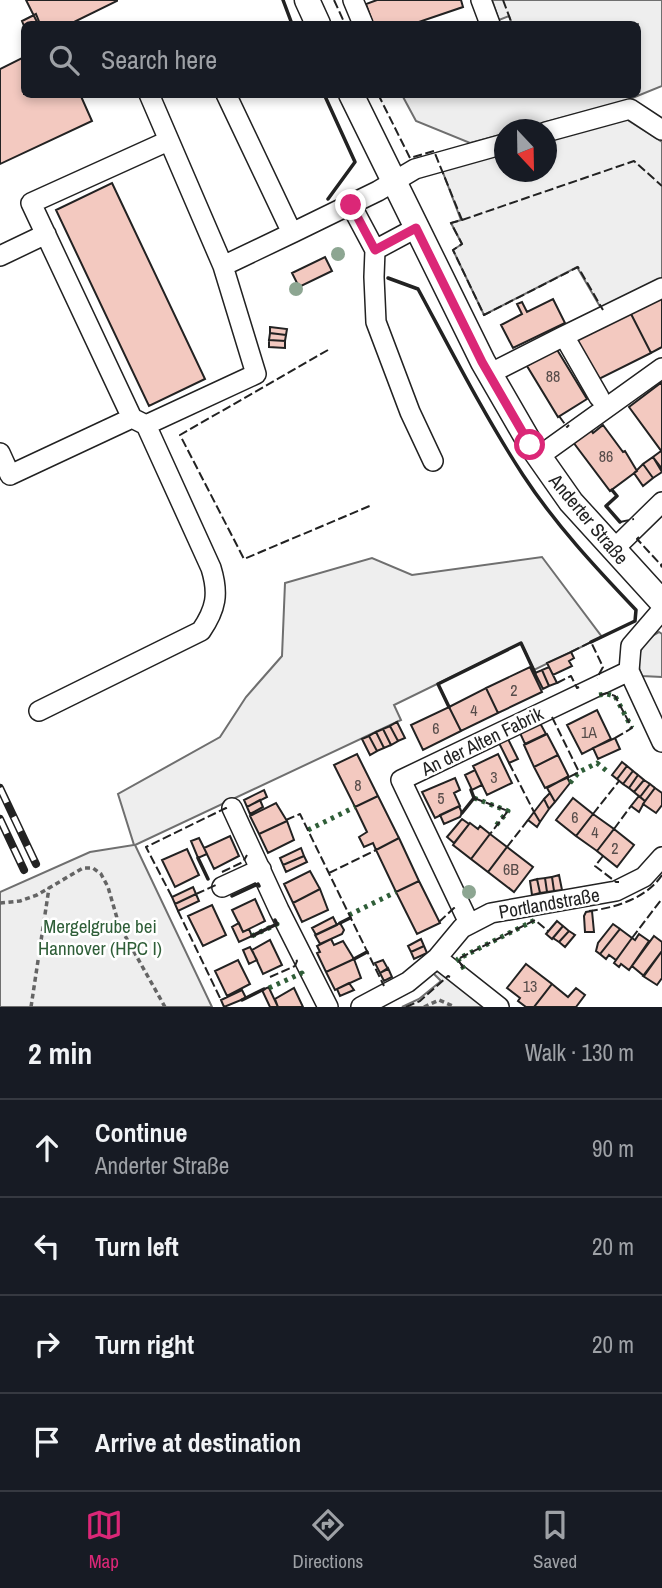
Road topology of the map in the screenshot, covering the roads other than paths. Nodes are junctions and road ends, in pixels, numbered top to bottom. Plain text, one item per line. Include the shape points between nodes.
1 (307, 0) edge
2 (353, 0) edge
3 (481, 0) edge
4 (317, 21) edge
5 (362, 21) edge
6 (489, 21) edge
7 (151, 98) edge
8 (228, 98) edge
9 (353, 98) edge
10 (557, 129) edge
11 (662, 130) edge
12 (168, 141) junction
13 (494, 147) edge
14 (393, 181) junction
15 (351, 205) junction
16 (416, 228) junction
17 (292, 233) junction
18 (46, 234) junction
19 (375, 250) junction
20 (0, 256) edge
21 (223, 266) junction
22 (662, 288) edge
23 (564, 336) junction
24 (662, 368) edge
25 (489, 374) junction
26 (599, 397) dead end
27 (139, 421) junction
28 (0, 453) edge
29 (538, 457) junction
30 (433, 461) dead end
31 (662, 502) edge
32 (613, 550) junction
33 (662, 602) edge
34 (662, 610) edge
35 (629, 671) junction
36 (39, 711) dead end
37 (662, 742) edge
38 (232, 808) dead end
39 (662, 857) edge
40 (261, 869) junction
41 (222, 887) dead end
42 (469, 923) junction
43 (437, 958) junction
44 (328, 1007) edge
45 (361, 1007) edge
46 (499, 1007) edge

1 - 4 main road
2 - 5 street
3 - 6 street
7 - 12 street
8 - 17 street
9 - 14 main road, Anderter Straße
10 - 11 street via 630,109
12 - 18 street via 31,203
12 - 21 street
13 - 14 street via 415,169
14 - 15 street
14 - 16 main road, Anderter Straße
15 - 17 street
15 - 19 street
16 - 19 street
16 - 25 main road, Anderter Straße
17 - 21 street
18 - 20 street
18 - 27 street
19 - 30 street via 376,322
21 - 27 street via 256,374
22 - 23 street
23 - 25 street
23 - 26 street
24 - 29 street
25 - 29 main road, Anderter Straße
27 - 28 street via 10,475
27 - 36 street via 211,568 216,598 212,616 201,631
29 - 32 main road, Anderter Straße
31 - 32 street
32 - 33 main road, Anderter Straße
34 - 35 street via 631,646
35 - 37 street
35 - 42 street, An der Alten Fabrik via 401,780
38 - 40 street
39 - 42 street, Portlandstraße via 644,877 616,891 491,913
40 - 41 street
40 - 44 street
42 - 43 street, Portlandstraße
43 - 45 street, Portlandstraße via 408,982
43 - 46 street

